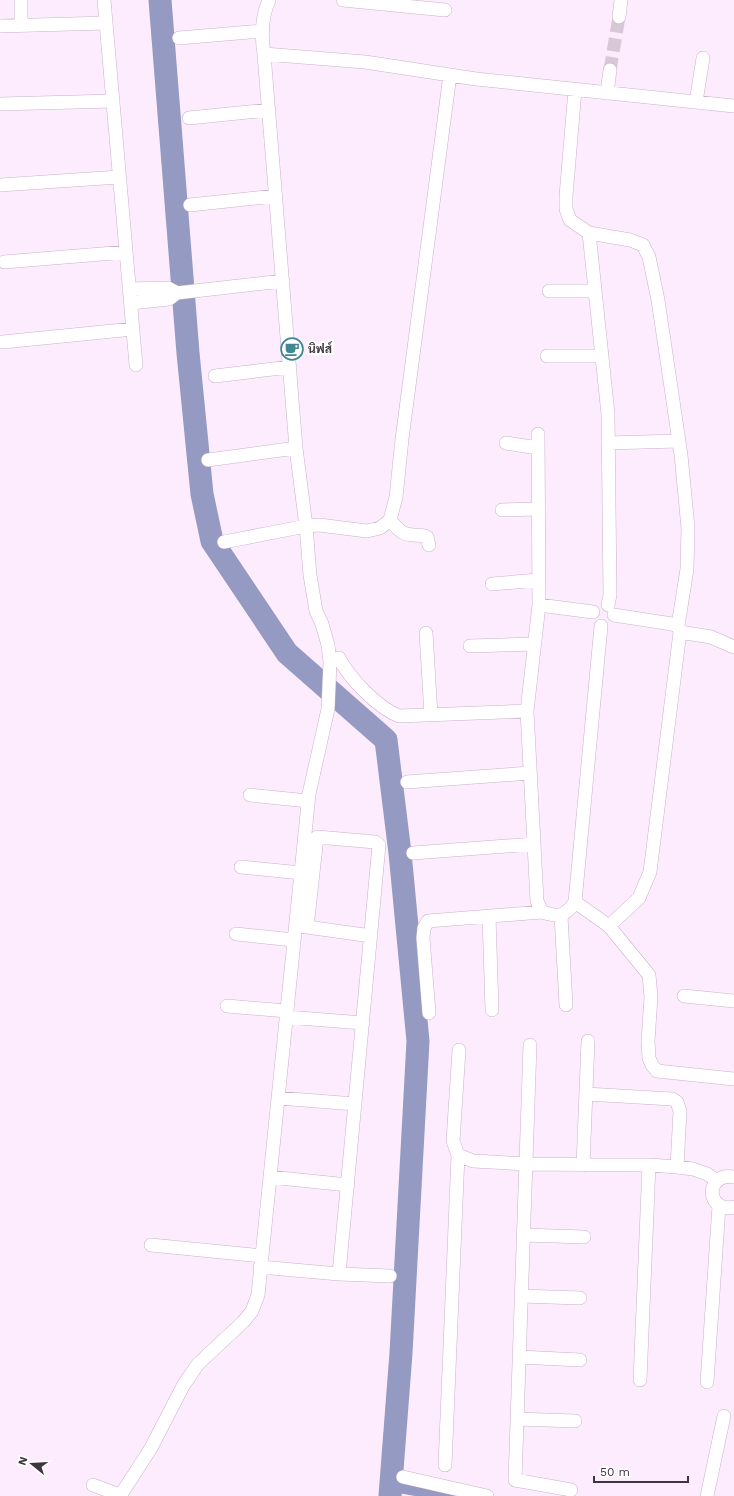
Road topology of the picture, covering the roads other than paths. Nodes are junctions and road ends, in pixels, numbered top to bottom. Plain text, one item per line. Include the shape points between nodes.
1 (21, 0) edge
2 (104, 0) edge
3 (269, 0) edge
4 (344, 0) edge
5 (621, 0) edge
6 (445, 10) dead end
7 (619, 17) tunnel mouth
8 (106, 23) junction
9 (21, 25) junction
10 (0, 26) edge
11 (262, 31) junction
12 (179, 38) dead end
13 (264, 54) junction
14 (703, 58) dead end
15 (610, 70) tunnel mouth
16 (450, 75) junction
17 (575, 90) junction
18 (607, 93) junction
19 (113, 101) junction
20 (696, 102) junction
21 (0, 104) edge
22 (734, 106) edge
23 (269, 110) junction
24 (190, 118) dead end
25 (119, 177) junction
26 (0, 185) edge
27 (275, 196) junction
28 (190, 205) dead end
29 (590, 233) junction
30 (126, 252) junction
31 (4, 262) dead end
32 (283, 281) junction
33 (129, 289) junction
34 (550, 291) dead end
35 (596, 291) junction
36 (177, 293) junction
37 (131, 303) junction
38 (133, 329) junction
39 (3, 342) dead end
40 (546, 356) dead end
41 (602, 356) junction
42 (136, 365) dead end
43 (290, 367) junction
44 (215, 376) dead end
45 (538, 434) dead end
46 (678, 441) junction
47 (506, 443) dead end
48 (608, 443) junction
49 (296, 448) junction
50 (538, 448) junction
51 (208, 460) dead end
52 (538, 509) junction
53 (502, 510) dead end
54 (390, 520) junction
55 (306, 526) junction
56 (224, 542) dead end
57 (429, 545) dead end
58 (538, 580) junction
59 (492, 584) dead end
60 (539, 605) junction
61 (611, 610) junction
62 (593, 612) junction
63 (601, 626) junction
64 (679, 629) junction
65 (426, 633) dead end
66 (534, 644) junction
67 (470, 646) dead end
68 (734, 647) edge
69 (334, 660) junction
70 (527, 711) junction
71 (431, 715) junction
72 (530, 773) junction
73 (407, 782) dead end
74 (250, 795) dead end
75 (308, 801) junction
76 (534, 844) junction
77 (413, 853) dead end
78 (241, 867) dead end
79 (301, 873) junction
80 (575, 902) junction
81 (542, 912) junction
82 (489, 916) junction
83 (561, 916) junction
84 (301, 926) junction
85 (609, 926) junction
86 (236, 934) dead end
87 (371, 936) junction
88 (294, 940) junction
89 (684, 996) dead end
90 (734, 1001) edge
91 (566, 1005) dead end
92 (227, 1006) dead end
93 (492, 1010) dead end
94 (429, 1013) dead end
95 (286, 1014) junction
96 (363, 1023) junction
97 (588, 1041) dead end
98 (530, 1045) dead end
99 (459, 1050) dead end
100 (734, 1079) edge
101 (586, 1094) junction
102 (278, 1098) junction
103 (355, 1104) junction
104 (458, 1155) junction
105 (526, 1164) junction
106 (583, 1165) junction
107 (649, 1165) junction
108 (677, 1168) junction
109 (270, 1177) junction
110 (734, 1177) edge
111 (717, 1181) junction
112 (348, 1185) junction
113 (719, 1206) junction
114 (734, 1208) edge
115 (524, 1235) junction
116 (584, 1237) dead end
117 (151, 1245) dead end
118 (261, 1262) junction
119 (340, 1274) junction
120 (390, 1276) dead end
121 (521, 1296) junction
122 (580, 1298) dead end
123 (519, 1357) junction
124 (580, 1360) dead end
125 (640, 1380) dead end
126 (707, 1382) dead end
127 (724, 1416) dead end
128 (516, 1419) junction
129 (575, 1421) dead end
130 (445, 1465) dead end
131 (403, 1477) dead end
132 (93, 1485) dead end
133 (571, 1490) dead end
134 (120, 1496) edge
135 (487, 1496) edge
136 (707, 1496) edge

1 - 9 street
2 - 8 street
3 - 11 street via 264,11
4 - 6 street
5 - 7 street
8 - 9 street
8 - 19 street
9 - 10 street
11 - 12 street
11 - 13 street
13 - 16 street via 365,62
13 - 23 street
14 - 20 street
15 - 18 street
16 - 17 street
16 - 54 street via 396,497
17 - 18 street
17 - 29 street via 566,208 570,220
18 - 20 street
19 - 21 street
19 - 25 street
20 - 22 street
23 - 24 street
23 - 27 street
25 - 26 street
25 - 30 street
27 - 28 street
27 - 32 street
29 - 35 street
29 - 46 street via 630,240 643,245 649,257 658,300
30 - 31 street
30 - 33 street
32 - 36 street
32 - 43 street
33 - 36 street via 168,288
33 - 37 street
34 - 35 street
35 - 41 street
36 - 37 street via 169,299
37 - 38 street
38 - 39 street
38 - 42 street
40 - 41 street
41 - 48 street
43 - 44 street
43 - 49 street
45 - 50 street
46 - 48 street
46 - 64 street via 688,528 687,569
47 - 50 street
48 - 61 street
49 - 51 street
49 - 55 street
50 - 52 street
52 - 53 street
52 - 58 street
54 - 55 street via 380,528 367,531 319,525
54 - 57 street via 404,534 427,537
55 - 56 street
55 - 69 street via 316,611
58 - 59 street
58 - 60 street
60 - 62 street
60 - 66 street
61 - 62 street via 602,604 596,606
61 - 63 street via 612,621
61 - 64 street
62 - 63 street via 593,618
63 - 80 street
64 - 68 street via 711,637
64 - 85 street via 650,872 639,898
65 - 71 street
66 - 67 street
66 - 70 street
69 - 71 street via 389,712 399,716
69 - 75 street via 328,709
70 - 71 street
70 - 72 street
72 - 73 street
72 - 76 street
74 - 75 street
75 - 79 street
76 - 77 street
76 - 81 street via 537,901
78 - 79 street
79 - 84 street
80 - 83 street via 570,911
80 - 85 street
81 - 82 street
81 - 83 street
82 - 93 street
82 - 94 street via 428,921 423,938
83 - 91 street
84 - 87 street
84 - 87 street via 317,837 375,842 379,845
84 - 88 street
85 - 100 street via 649,975 651,997 648,1041 652,1065 657,1070
86 - 88 street
87 - 96 street
88 - 95 street
89 - 90 street
92 - 95 street
95 - 96 street
95 - 102 street
96 - 103 street
97 - 101 street
98 - 105 street
99 - 104 street via 453,1141
101 - 106 street
101 - 108 street via 677,1102 680,1110
102 - 103 street
102 - 109 street
103 - 112 street
104 - 105 street via 473,1161
104 - 130 street
105 - 106 street
105 - 115 street
106 - 107 street
107 - 108 street
107 - 125 street
108 - 111 street via 693,1169
109 - 112 street
109 - 118 street
110 - 111 street via 725,1176
111 - 113 street via 712,1189 713,1198
112 - 119 street
113 - 114 street
113 - 126 street
115 - 116 street
115 - 121 street
117 - 118 street
118 - 119 street
118 - 134 street via 258,1295 252,1310 243,1322 198,1364 183,1386 151,1448
119 - 120 street
121 - 122 street
121 - 123 street
123 - 124 street
123 - 128 street
127 - 136 street
128 - 129 street
128 - 133 street via 514,1480
131 - 135 street
132 - 134 street

